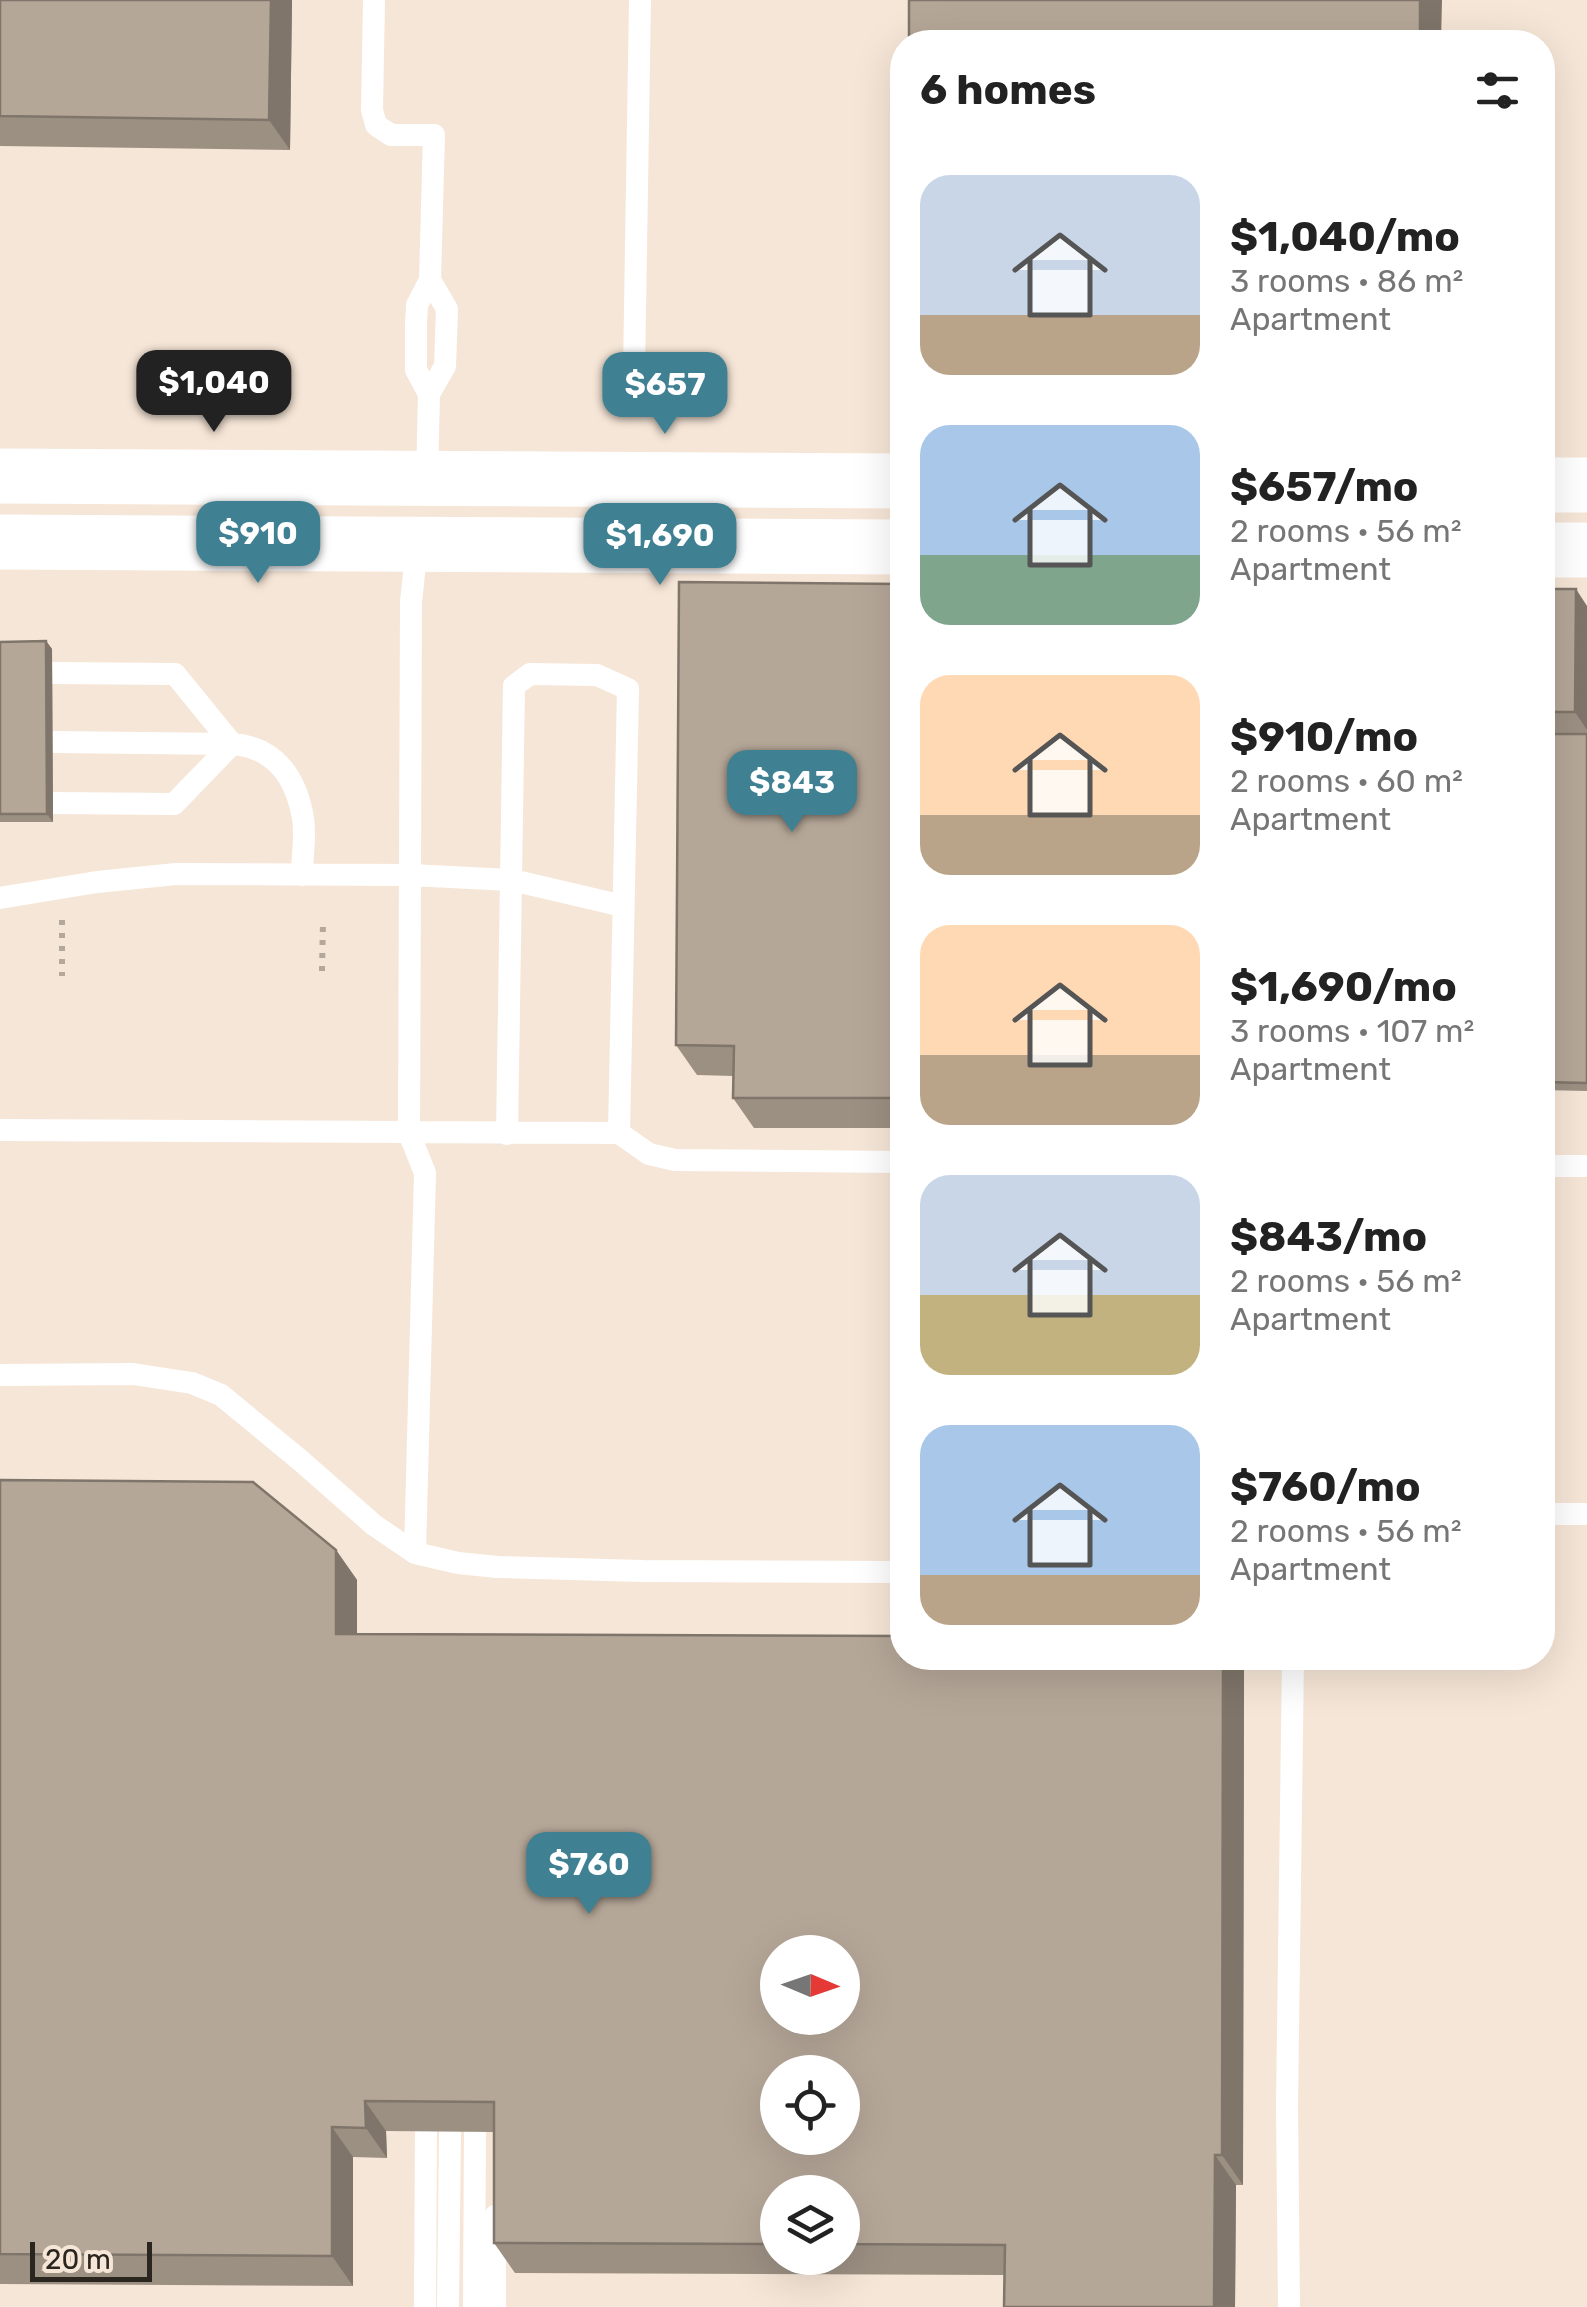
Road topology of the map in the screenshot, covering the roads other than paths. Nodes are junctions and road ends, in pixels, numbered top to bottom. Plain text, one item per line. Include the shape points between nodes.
1 (374, 0) edge
2 (640, 0) edge
3 (634, 372) dead end
4 (0, 476) edge
5 (427, 478) junction
6 (890, 481) edge
7 (1555, 485) edge
8 (1587, 485) edge
9 (0, 542) edge
10 (418, 544) junction
11 (890, 546) edge
12 (1555, 550) edge
13 (1587, 550) edge
14 (52, 673) dead end
15 (52, 742) dead end
16 (232, 744) junction
17 (53, 802) dead end
18 (302, 875) junction
19 (411, 875) junction
20 (512, 880) junction
21 (0, 898) edge
22 (623, 906) junction
23 (0, 1130) edge
24 (409, 1133) junction
25 (620, 1133) junction
26 (507, 1134) junction
27 (890, 1162) edge
28 (1555, 1166) edge
29 (1587, 1166) edge
30 (0, 1375) edge
31 (1555, 1514) edge
32 (1587, 1514) edge
33 (415, 1553) junction
34 (890, 1572) edge
35 (1293, 1670) edge
36 (425, 2307) edge
37 (448, 2307) edge
38 (474, 2307) edge
39 (495, 2307) edge
40 (1289, 2307) edge

1 - 5 lane via 376,126 391,134 434,136 430,280 447,309 445,366 429,394
2 - 3 lane
4 - 5 street
5 - 6 street
7 - 8 street
9 - 10 street
10 - 11 street
10 - 19 lane via 411,602
12 - 13 street
14 - 16 lane via 175,674
15 - 16 lane
16 - 17 lane via 174,804
16 - 18 lane via 272,756 292,782 303,820
18 - 19 lane
18 - 21 lane via 176,874
19 - 20 lane
19 - 24 lane
20 - 22 lane
20 - 22 lane via 514,686 530,674 597,675 628,689
20 - 26 lane
22 - 25 lane
23 - 24 lane
24 - 26 lane
24 - 33 lane via 425,1173
25 - 26 lane
25 - 27 lane via 649,1154 675,1160
28 - 29 lane
30 - 33 lane via 133,1374 192,1383 222,1396
31 - 32 lane
33 - 34 lane via 497,1567
35 - 40 lane
36 - 37 lane via 438,2132
38 - 39 lane via 484,2133

